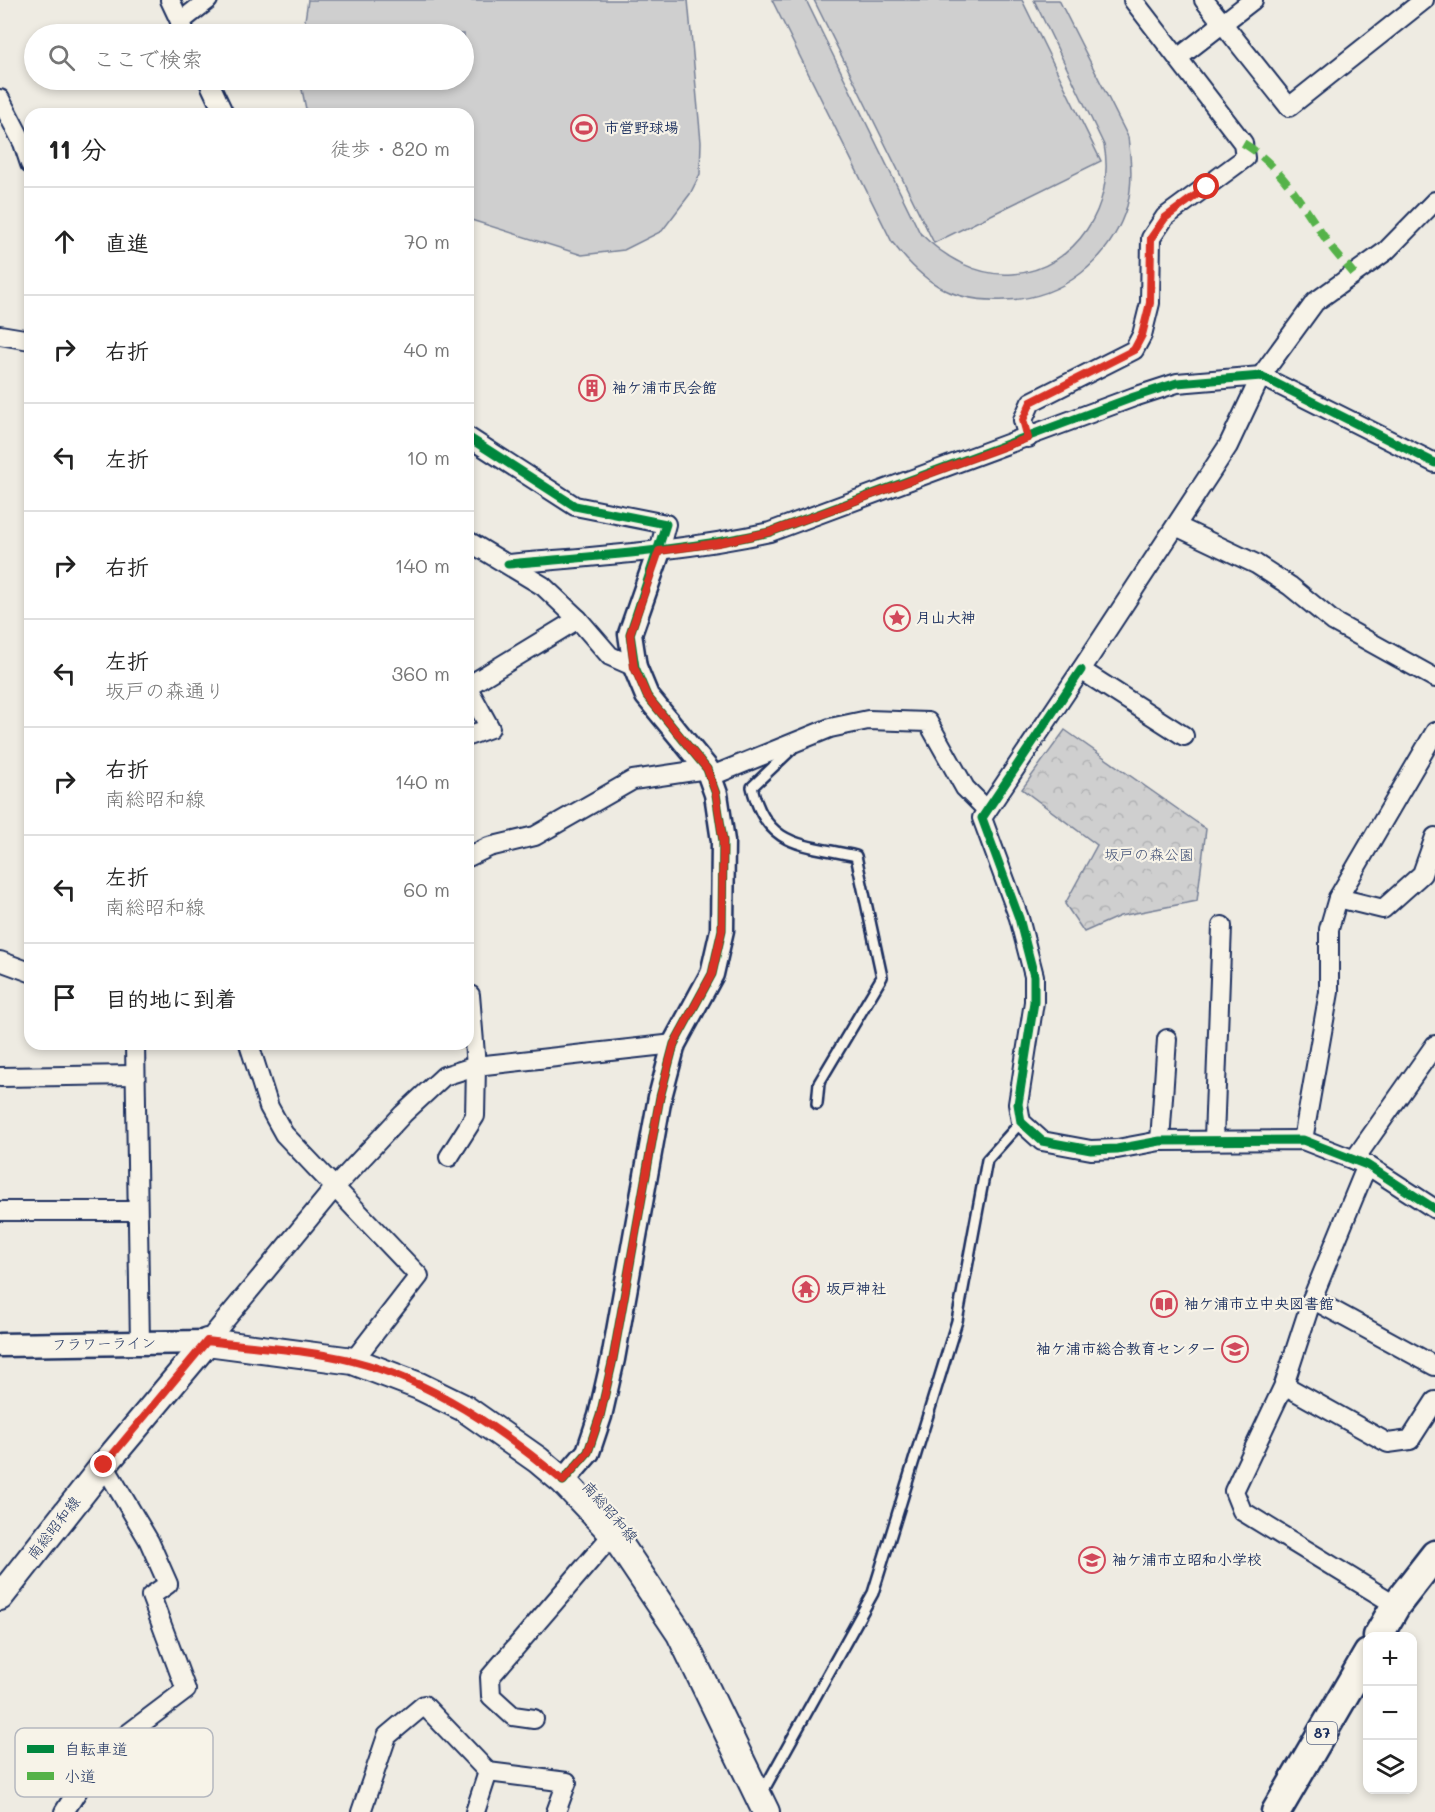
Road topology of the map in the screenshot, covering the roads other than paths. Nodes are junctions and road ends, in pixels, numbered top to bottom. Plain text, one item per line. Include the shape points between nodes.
1 (170, 0) edge
2 (208, 0) edge
3 (1133, 0) edge
4 (1204, 0) edge
5 (1253, 0) edge
6 (1424, 0) edge
7 (181, 24) edge
8 (187, 24) edge
9 (1223, 24) junction
10 (1178, 58) junction
11 (213, 90) edge
12 (0, 99) edge
13 (221, 108) edge
14 (24, 146) edge
15 (1435, 201) edge
16 (0, 335) edge
17 (24, 339) edge
18 (1261, 376) junction
19 (1028, 438) junction
20 (474, 441) edge
21 (1435, 463) edge
22 (1176, 526) junction
23 (474, 544) edge
24 (659, 551) junction
25 (508, 564) junction
26 (578, 619) junction
27 (634, 667) junction
28 (1081, 670) junction
29 (1435, 678) edge
30 (474, 683) edge
31 (474, 698) edge
32 (1435, 733) edge
33 (474, 734) edge
34 (1184, 736) dead end
35 (800, 741) junction
36 (708, 773) junction
37 (987, 810) junction
38 (1435, 837) edge
39 (474, 854) edge
40 (1338, 898) junction
41 (1222, 926) dead end
42 (0, 961) edge
43 (24, 970) edge
44 (1167, 1039) dead end
45 (474, 1042) edge
46 (674, 1044) junction
47 (1435, 1045) edge
48 (135, 1050) edge
49 (251, 1050) edge
50 (476, 1066) junction
51 (134, 1075) junction
52 (0, 1077) edge
53 (818, 1104) dead end
54 (1021, 1122) junction
55 (1214, 1138) junction
56 (1303, 1140) junction
57 (1160, 1141) junction
58 (449, 1157) dead end
59 (1360, 1163) junction
60 (336, 1186) junction
61 (1435, 1209) edge
62 (0, 1211) edge
63 (136, 1211) junction
64 (1312, 1299) junction
65 (207, 1341) junction
66 (140, 1343) junction
67 (0, 1345) edge
68 (353, 1361) junction
69 (1435, 1366) edge
70 (1284, 1384) junction
71 (1435, 1401) edge
72 (104, 1465) junction
73 (563, 1481) junction
74 (613, 1534) junction
75 (1435, 1555) edge
76 (0, 1597) edge
77 (1396, 1605) junction
78 (1380, 1632) edge
79 (1363, 1663) edge
80 (534, 1719) dead end
81 (136, 1728) edge
82 (488, 1772) junction
83 (74, 1797) edge
84 (762, 1805) edge
85 (64, 1812) edge
86 (361, 1812) edge
87 (475, 1812) edge
88 (556, 1812) edge
89 (1276, 1812) edge

1 - 7 street
2 - 8 street
3 - 10 street
4 - 9 street
5 - 9 street
6 - 9 street via 1289,107
9 - 10 street
10 - 19 street via 1244,143 1245,158 1165,218 1151,238 1150,303 1134,350 1031,402 1023,420
11 - 13 street
12 - 14 street
15 - 18 street via 1386,251 1316,302
16 - 17 street
18 - 19 street via 1177,383
18 - 21 street
18 - 22 street via 1228,446
19 - 24 street via 770,532
20 - 24 street via 575,506 666,524
22 - 28 street
22 - 29 street via 1256,564 1334,622
23 - 25 street
24 - 25 street
24 - 27 street via 630,634
25 - 26 street via 543,586
26 - 27 street via 610,656
26 - 30 street
27 - 36 street via 647,696
28 - 34 street
28 - 37 street
31 - 33 street via 490,728
32 - 40 street
35 - 36 street
35 - 37 street via 830,728 868,720 928,722 965,788
35 - 53 lane via 752,787 757,807 767,826 792,842 855,856 882,977 819,1083
36 - 39 street via 633,780 535,836
36 - 46 street via 716,794 723,841 722,930 712,974
37 - 54 street via 981,818 1019,918 1034,976 1034,1002 1018,1104
38 - 40 street via 1422,874 1383,909
40 - 56 street via 1329,929 1329,992
41 - 55 street
42 - 43 street
44 - 57 street
45 - 50 street
46 - 50 street
46 - 73 street via 660,1097 600,1416 588,1452
47 - 59 street
48 - 51 street
49 - 60 street via 269,1107 284,1134
50 - 58 street via 476,1116
50 - 60 street via 444,1076
51 - 52 street
51 - 63 street
54 - 57 street via 1042,1141 1091,1150
54 - 84 lane via 987,1160 957,1320 873,1593
55 - 56 street
55 - 57 street
56 - 59 street
59 - 61 street
59 - 64 street
60 - 65 street
60 - 68 street via 419,1276
62 - 63 street
63 - 66 street
64 - 69 street
64 - 70 street
65 - 66 street, フラワーライン
65 - 68 main road, 南総昭和線
65 - 72 main road, 南総昭和線
66 - 67 street, フラワーライン
68 - 73 main road, 南総昭和線 via 464,1408 501,1431
70 - 71 street via 1388,1443 1410,1440
70 - 77 street via 1234,1491 1242,1511
72 - 76 main road, 南総昭和線
72 - 81 street via 149,1541 168,1584 151,1596 186,1690
73 - 74 main road, 南総昭和線
74 - 80 street via 490,1677 491,1696 513,1716
74 - 84 main road, 南総昭和線 via 680,1634
75 - 77 main road
77 - 78 main road
79 - 89 main road, 87
82 - 86 street via 424,1705 387,1736
82 - 87 street
82 - 88 street via 567,1782
83 - 85 street

